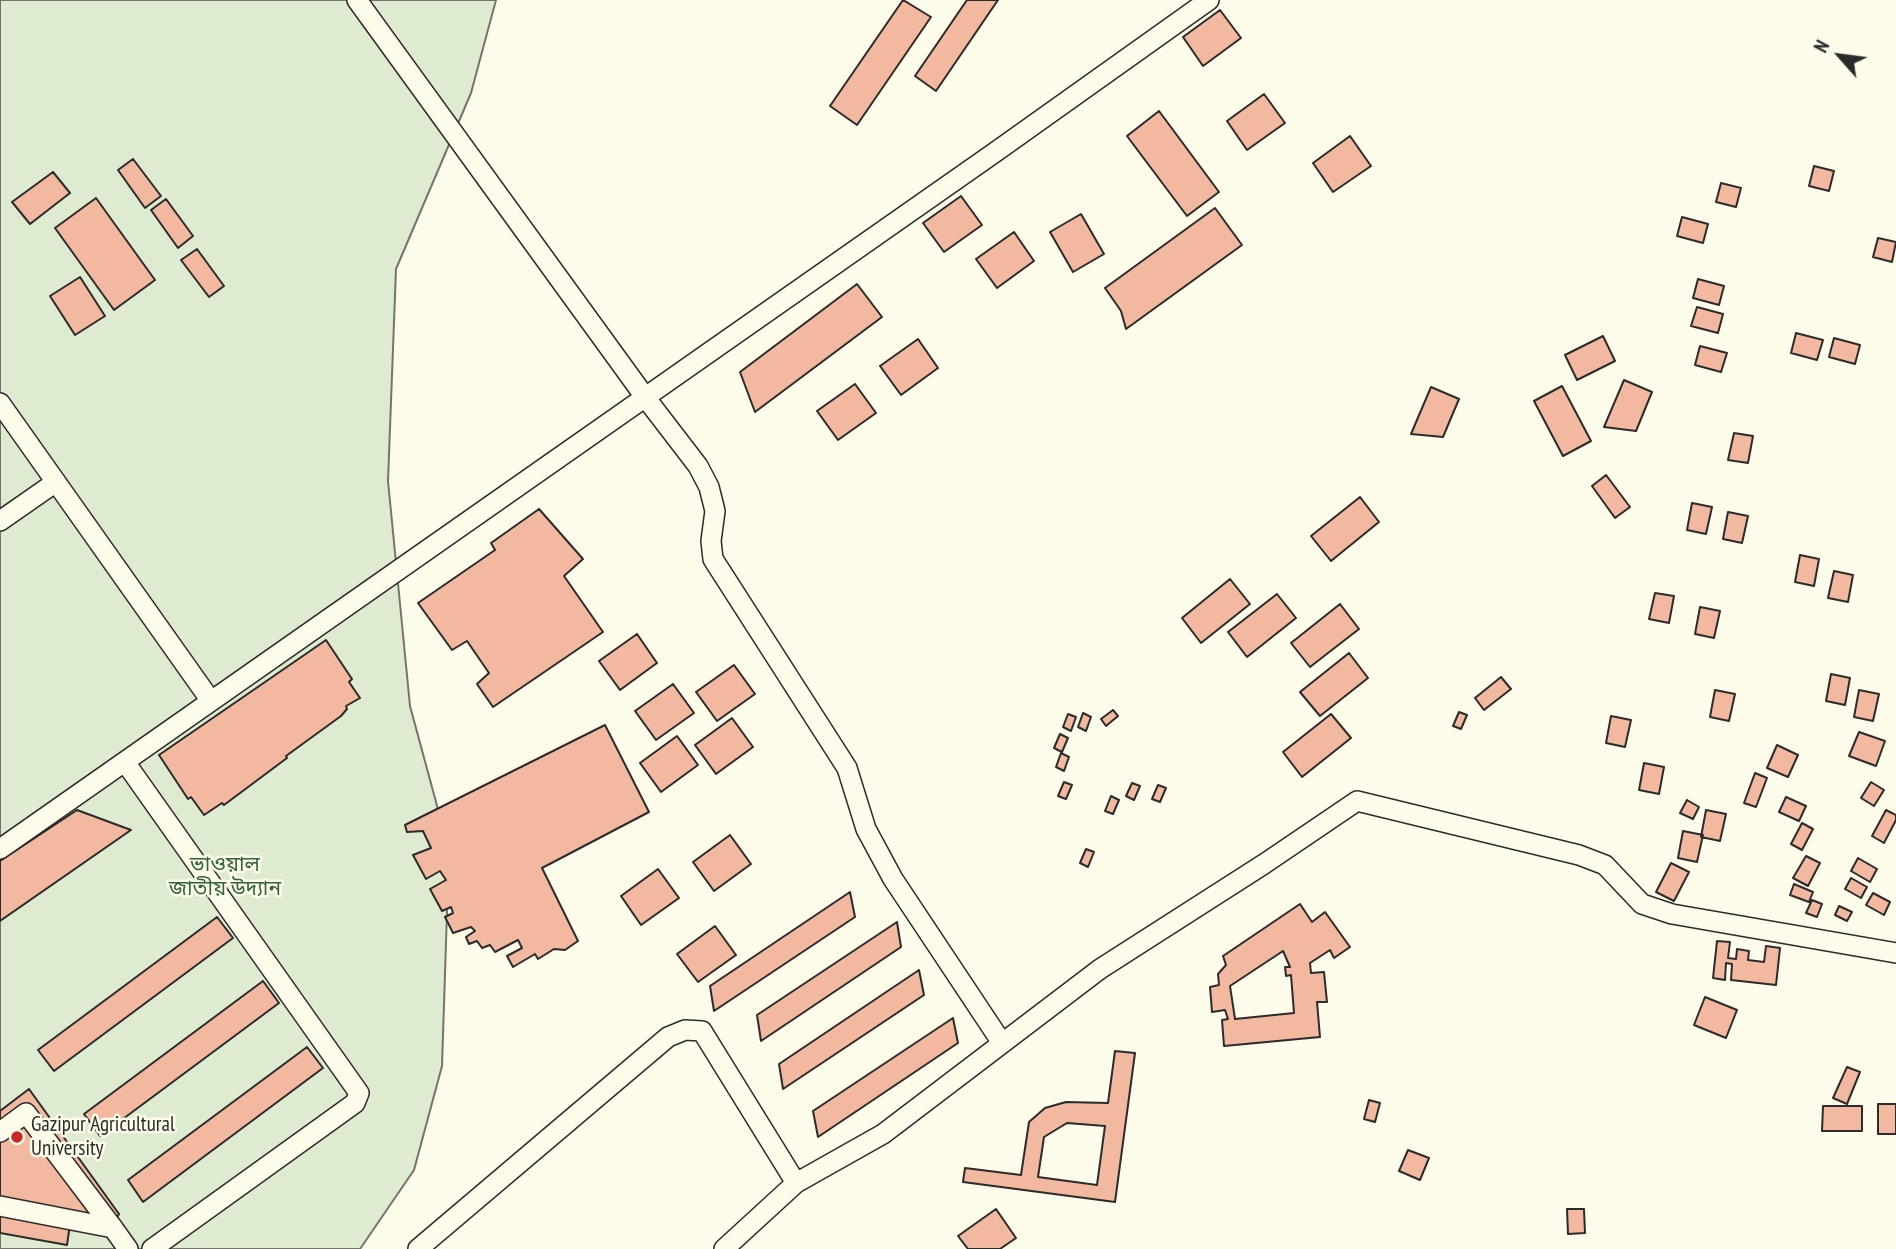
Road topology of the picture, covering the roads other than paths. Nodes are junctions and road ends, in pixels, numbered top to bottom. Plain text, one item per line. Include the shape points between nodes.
1 (357, 0) edge
2 (1209, 0) edge
3 (645, 397) junction
4 (0, 403) edge
5 (56, 482) junction
6 (0, 522) edge
7 (211, 701) junction
8 (125, 762) junction
9 (0, 849) edge
10 (1896, 953) edge
11 (1002, 1043) junction
12 (0, 1132) edge
13 (796, 1184) junction
14 (0, 1206) edge
15 (113, 1228) junction
16 (128, 1249) edge
17 (152, 1249) edge
18 (418, 1249) edge
19 (724, 1249) edge

1 - 3 street
2 - 3 street
3 - 7 street
3 - 11 street via 709,487 716,511 713,559 848,768 866,829 893,879
4 - 5 street
5 - 6 street
5 - 7 street
7 - 8 street
8 - 9 street
8 - 17 street via 359,1093 355,1103
10 - 11 street via 1672,914 1642,904 1605,865 1579,855 1357,801 1100,969
11 - 13 street via 883,1134
12 - 15 street via 26,1113
13 - 18 street via 702,1031 685,1030 668,1037
13 - 19 street
14 - 15 street
15 - 16 street

